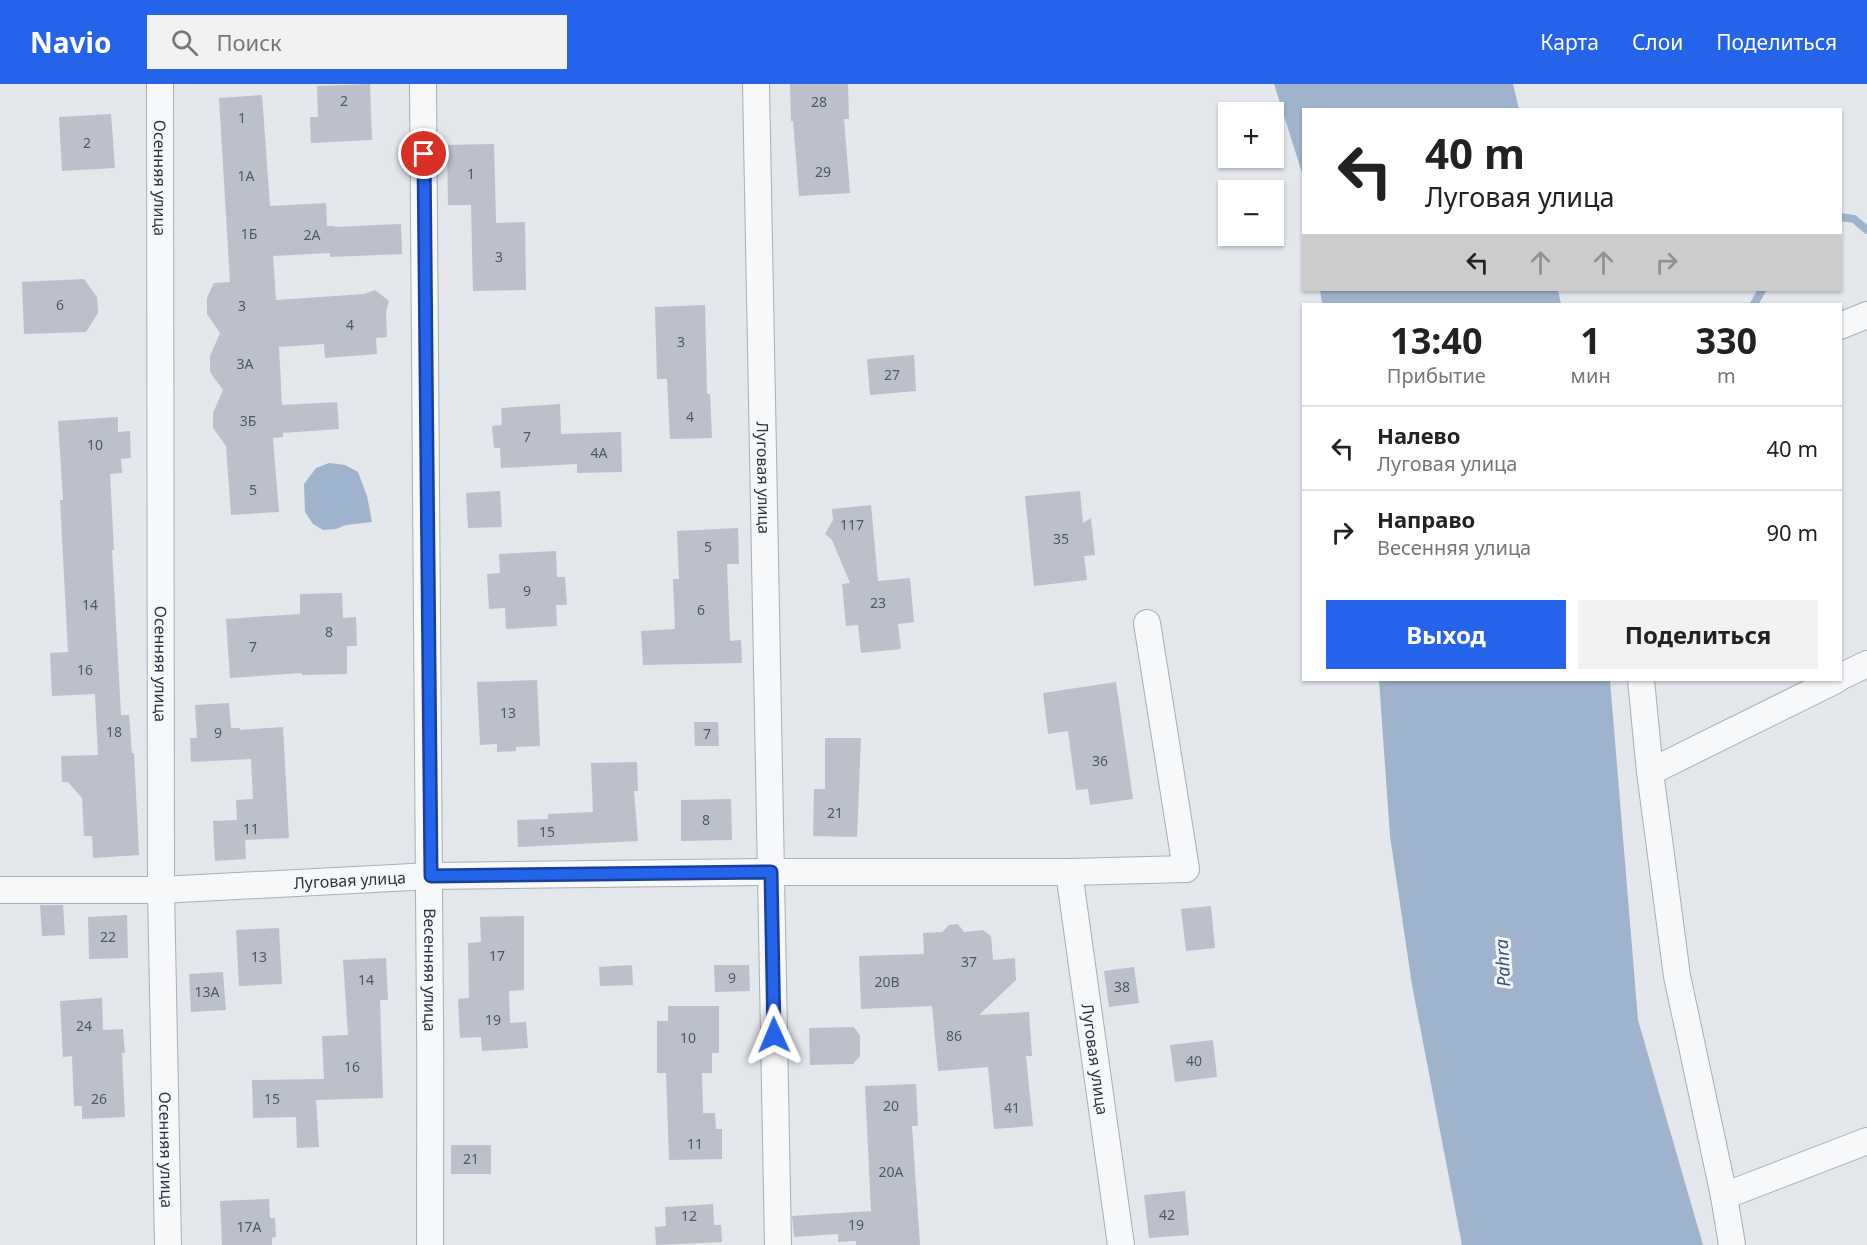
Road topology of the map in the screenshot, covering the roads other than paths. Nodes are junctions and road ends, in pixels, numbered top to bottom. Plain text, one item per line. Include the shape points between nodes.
1 (160, 84) edge
2 (423, 84) edge
3 (756, 84) edge
4 (1867, 315) edge
5 (1842, 325) edge
6 (1147, 623) dead end
7 (1867, 664) edge
8 (1842, 676) edge
9 (1641, 681) edge
10 (1834, 681) edge
11 (1650, 772) junction
12 (771, 872) junction
13 (1069, 872) junction
14 (431, 876) junction
15 (0, 890) edge
16 (161, 890) junction
17 (1867, 1141) edge
18 (1724, 1196) junction
19 (168, 1245) edge
20 (430, 1245) edge
21 (778, 1245) edge
22 (1121, 1245) edge
23 (1732, 1245) edge

1 - 16 street, Осенняя улица
2 - 14 street, Весенняя улица
3 - 12 street, Луговая улица
4 - 5 street
6 - 13 street, Луговая улица via 1186,869
7 - 8 street
9 - 11 street
10 - 11 street
11 - 18 street via 1677,976
12 - 13 street, Луговая улица
12 - 14 street, Луговая улица
12 - 21 street, Луговая улица
13 - 22 street, Луговая улица
14 - 16 street, Луговая улица
14 - 20 street, Весенняя улица
15 - 16 street, Луговая улица
16 - 19 street, Осенняя улица
17 - 18 street
18 - 23 street

